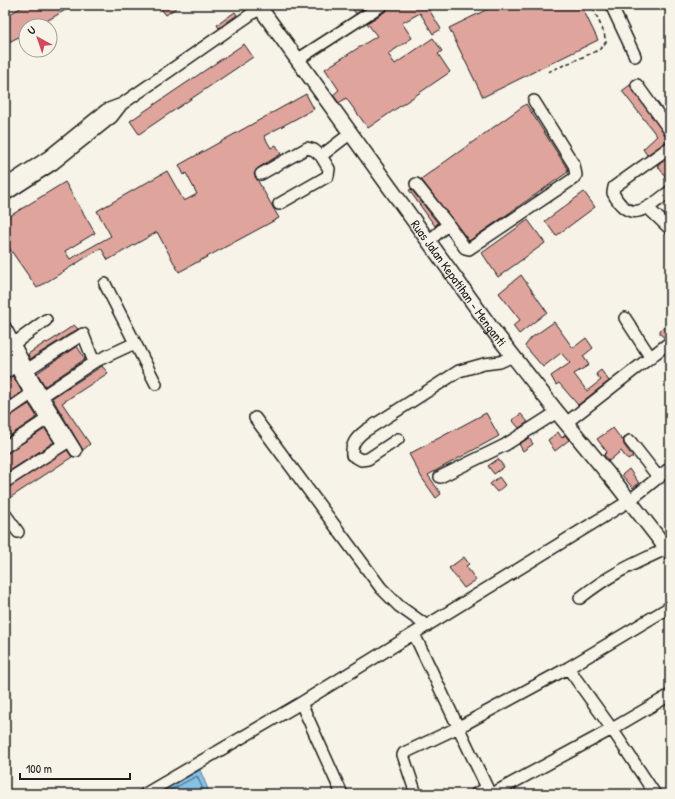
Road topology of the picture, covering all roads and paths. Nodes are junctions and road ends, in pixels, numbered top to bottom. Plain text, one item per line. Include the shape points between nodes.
1 (382, 5) edge
2 (592, 5) edge
3 (611, 5) edge
4 (259, 6) edge
5 (635, 56) dead end
6 (297, 60) junction
7 (548, 72) dead end
8 (637, 85) dead end
9 (534, 101) dead end
10 (670, 131) edge
11 (351, 133) junction
12 (670, 147) edge
13 (60, 151) junction
14 (321, 156) junction
15 (261, 174) dead end
16 (416, 184) dead end
17 (5, 185) edge
18 (670, 191) edge
19 (5, 195) edge
20 (279, 204) dead end
21 (648, 208) junction
22 (448, 224) junction
23 (670, 229) edge
24 (429, 241) junction
25 (104, 284) dead end
26 (625, 318) dead end
27 (46, 320) dead end
28 (5, 327) edge
29 (670, 342) edge
30 (135, 343) junction
31 (8, 348) edge
32 (513, 356) junction
33 (651, 358) junction
34 (94, 362) junction
35 (21, 370) junction
36 (5, 373) edge
37 (156, 384) dead end
38 (36, 397) junction
39 (5, 412) edge
40 (557, 412) junction
41 (255, 418) dead end
42 (47, 419) junction
43 (566, 423) junction
44 (398, 439) dead end
45 (630, 441) dead end
46 (66, 443) junction
47 (5, 447) edge
48 (76, 451) dead end
49 (670, 468) edge
50 (440, 477) dead end
51 (659, 478) junction
52 (5, 482) edge
53 (629, 501) junction
54 (5, 514) edge
55 (18, 532) dead end
56 (668, 551) edge
57 (580, 598) dead end
58 (670, 607) edge
59 (427, 626) junction
60 (414, 634) junction
61 (568, 668) junction
62 (670, 695) edge
63 (301, 703) junction
64 (460, 727) junction
65 (612, 729) junction
66 (490, 792) edge
67 (145, 794) edge
68 (342, 794) edge
69 (416, 794) edge
70 (476, 794) edge
71 (655, 794) edge

1 - 6 street
2 - 7 path via 606,42 599,50
3 - 5 street
4 - 6 main road, Ruas Jalan Kepatihan - Menganti
4 - 13 street via 122,104 106,110
6 - 11 main road, Ruas Jalan Kepatihan - Menganti
8 - 10 street
9 - 22 street via 574,166 576,175 469,249 465,248
11 - 14 street
11 - 24 main road, Ruas Jalan Kepatihan - Menganti
12 - 21 street via 613,190 614,196 625,210 639,212
13 - 17 street
13 - 19 street via 53,164
14 - 15 street via 307,148
14 - 20 street via 330,169 328,176
16 - 22 street
18 - 21 street
21 - 23 street
22 - 24 street
24 - 32 main road, Ruas Jalan Kepatihan - Menganti
25 - 30 street
26 - 33 street
27 - 31 street
28 - 31 street
29 - 33 street
30 - 34 street
30 - 37 street
31 - 35 street
32 - 40 main road, Ruas Jalan Kepatihan - Menganti
32 - 44 street via 500,362 459,371 365,431 354,443 352,455 361,460 368,459
33 - 43 street
34 - 35 street via 83,334
34 - 38 street
35 - 36 street
35 - 38 street
38 - 39 street
38 - 42 street
38 - 46 street
40 - 43 main road, Ruas Jalan Kepatihan - Menganti
40 - 50 street via 505,445
41 - 59 street via 381,588 399,606
42 - 46 street
42 - 47 street
43 - 53 main road, Ruas Jalan Kepatihan - Menganti
45 - 51 street
46 - 48 street
46 - 52 street
49 - 51 street
51 - 53 street
53 - 56 main road, Ruas Jalan Kepatihan - Menganti
53 - 59 street
54 - 55 street
56 - 57 street via 621,569
58 - 61 street
59 - 60 street
60 - 63 street
60 - 64 street
61 - 64 street
61 - 65 street
62 - 65 street
63 - 67 street
63 - 68 street
64 - 66 street
64 - 69 street via 404,752
65 - 66 street
65 - 71 street
66 - 70 street

